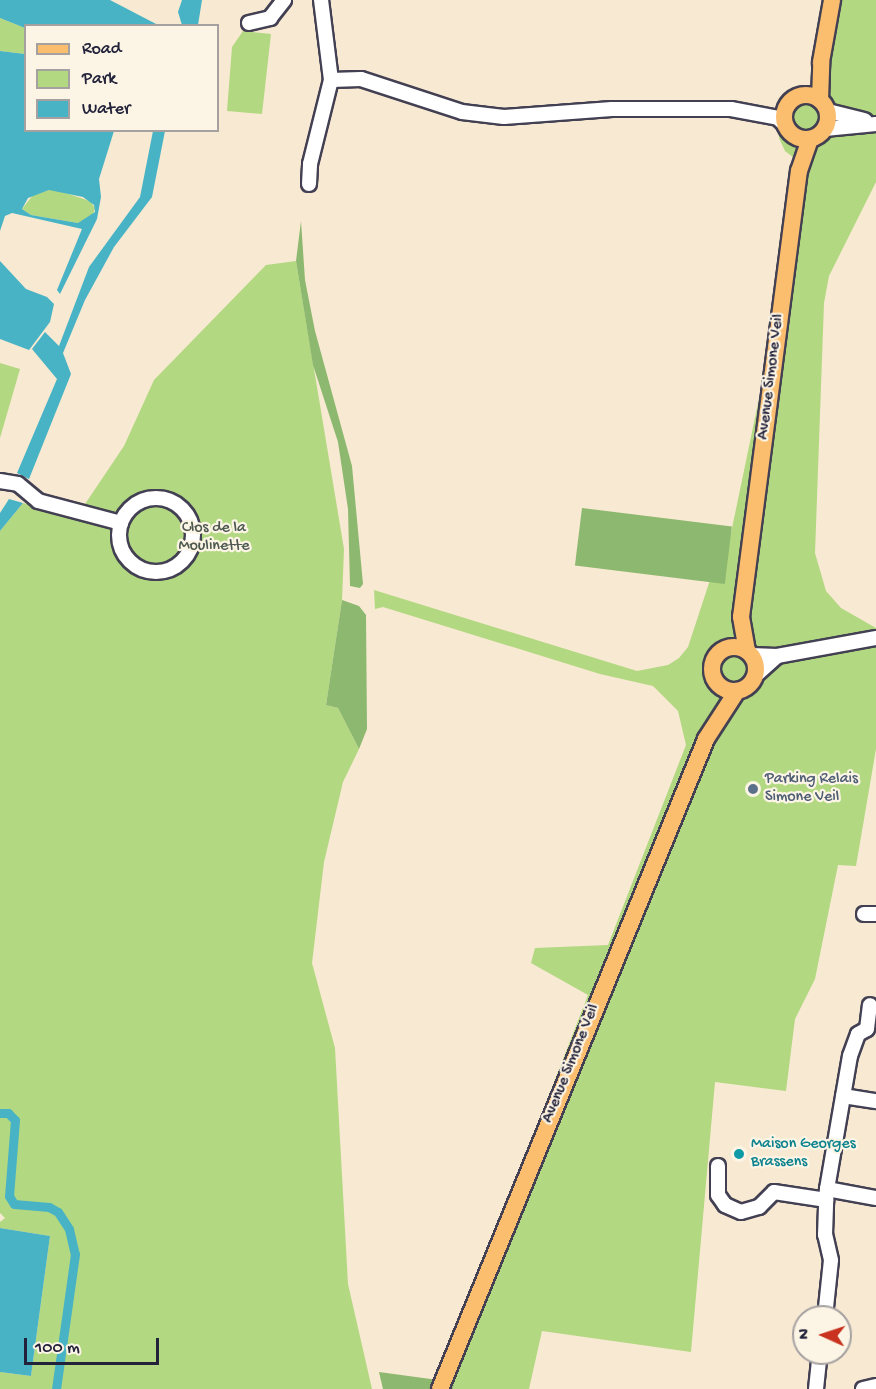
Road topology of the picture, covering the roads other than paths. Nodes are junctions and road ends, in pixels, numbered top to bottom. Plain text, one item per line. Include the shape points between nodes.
1 (284, 0) edge
2 (321, 0) edge
3 (832, 0) edge
4 (249, 23) dead end
5 (821, 62) junction
6 (331, 80) junction
7 (798, 96) junction
8 (824, 106) junction
9 (786, 108) junction
10 (760, 114) junction
11 (876, 124) edge
12 (825, 129) junction
13 (796, 133) junction
14 (309, 184) dead end
15 (0, 481) edge
16 (121, 522) junction
17 (741, 617) junction
18 (876, 638) edge
19 (726, 648) junction
20 (749, 653) junction
21 (777, 656) junction
22 (755, 676) junction
23 (717, 683) junction
24 (738, 691) junction
25 (706, 739) junction
26 (870, 1005) dead end
27 (843, 1096) junction
28 (876, 1101) edge
29 (718, 1166) dead end
30 (827, 1195) junction
31 (876, 1198) edge
32 (826, 1305) edge
33 (819, 1365) edge
34 (876, 1386) edge
35 (440, 1389) edge
36 (816, 1389) edge
37 (863, 1389) edge

1 - 4 street via 270,18
2 - 6 street
3 - 5 main road
5 - 7 main road
5 - 8 main road
6 - 10 street via 361,80 462,112 504,117 684,107 731,108
6 - 14 street via 310,164
7 - 8 main road
7 - 9 main road
8 - 11 street
8 - 12 main road
9 - 10 street
9 - 13 main road, Avenue Simone Veil
10 - 13 street via 778,118
11 - 12 street
12 - 13 main road
13 - 17 main road, Avenue Simone Veil via 799,171
15 - 16 street via 18,484 38,501
16 - 16 street via 122,550 133,564 150,572 173,567 191,544 193,533 185,512 166,499 142,500 132,506
17 - 19 main road
17 - 20 main road
18 - 21 street
19 - 20 main road
19 - 23 main road via 712,663
20 - 21 street
20 - 22 main road
21 - 22 street
22 - 24 main road
23 - 24 main road
23 - 25 main road
24 - 25 main road
25 - 35 main road, Avenue Simone Veil
26 - 27 street via 867,1029 858,1034 850,1056
27 - 28 street
27 - 30 street
29 - 30 street via 718,1196 732,1209 751,1210 774,1192
30 - 31 street
30 - 32 street via 825,1234 831,1260
33 - 36 street
34 - 37 street

